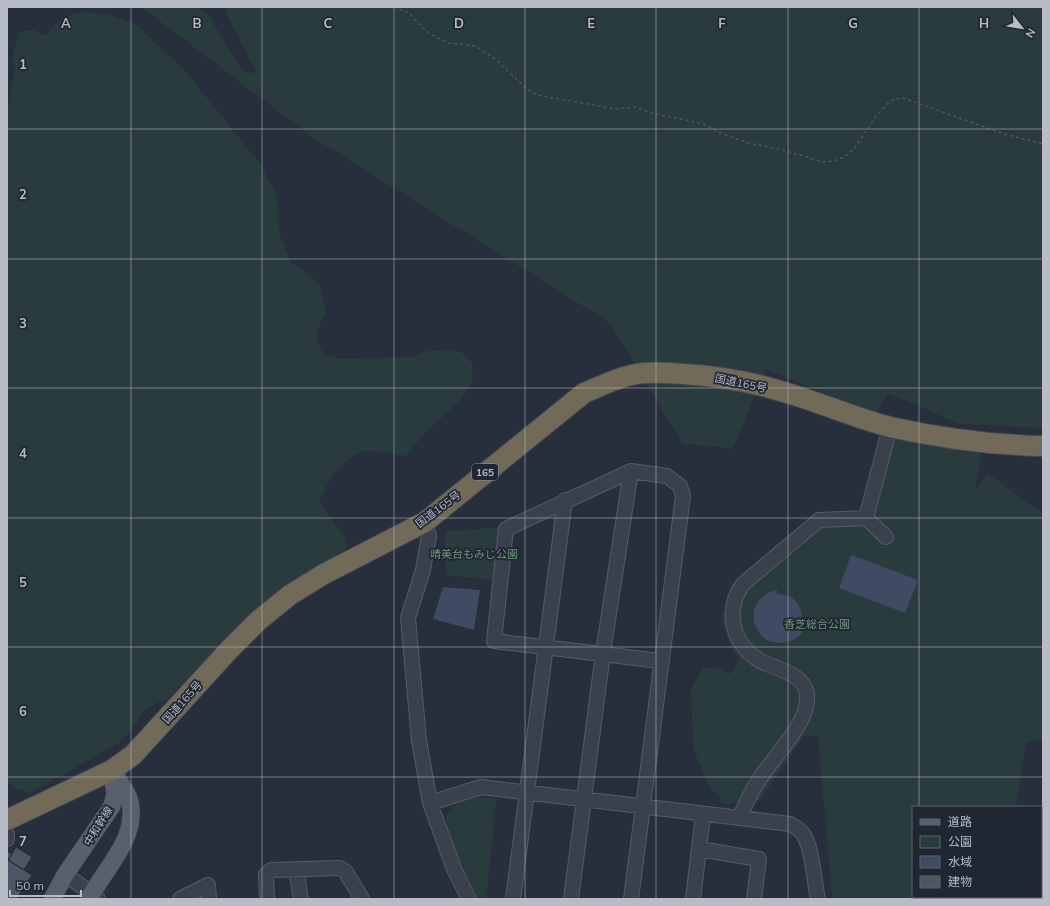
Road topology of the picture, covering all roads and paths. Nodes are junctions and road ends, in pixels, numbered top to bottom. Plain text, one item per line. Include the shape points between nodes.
1 (394, 7) edge
2 (1043, 144) edge
3 (890, 427) junction
4 (1043, 446) edge
5 (631, 471) junction
6 (565, 500) junction
7 (866, 518) junction
8 (425, 522) junction
9 (886, 537) dead end
10 (547, 647) junction
11 (603, 653) junction
12 (660, 661) junction
13 (112, 770) junction
14 (527, 793) junction
15 (585, 800) junction
16 (430, 802) junction
17 (644, 807) junction
18 (703, 815) junction
19 (739, 818) junction
20 (7, 820) edge
21 (7, 834) edge
22 (7, 839) edge
23 (699, 849) junction
24 (296, 869) junction
25 (65, 875) junction
26 (93, 897) edge
27 (52, 899) edge
28 (180, 899) edge
29 (209, 899) edge
30 (267, 899) edge
31 (301, 899) edge
32 (362, 899) edge
33 (469, 899) edge
34 (512, 899) edge
35 (571, 899) edge
36 (631, 899) edge
37 (693, 899) edge
38 (754, 899) edge
39 (818, 899) edge

1 - 2 path via 409,13 434,36 449,43 475,46 494,58 537,95 615,108 634,107 704,124 748,143 824,162 834,161 854,149 887,104 894,99 903,98 1004,134
3 - 4 highway, 国道165号 / 165 via 952,438
3 - 7 street
3 - 8 highway, 国道165号 / 165 via 826,408 787,393 727,378 663,373 632,375 584,393
5 - 6 street
5 - 11 street
5 - 12 street via 667,476 680,486 683,496
6 - 10 street
6 - 10 street via 506,529 494,641
7 - 9 street
7 - 19 street via 819,520 743,584 735,598 732,617 739,641 758,659 795,676 807,693 801,720 757,782
8 - 13 highway, 国道165号 / 165 via 324,574 290,595 259,620 228,651 133,755
8 - 16 street via 429,536 423,570 408,618 420,740
10 - 11 street
10 - 14 street
11 - 12 street
11 - 15 street
12 - 17 street
13 - 20 highway, 国道165号 / 165
13 - 25 main road, 中和幹線 via 115,794 112,806
13 - 26 main road, 中和幹線 via 130,802 131,817 122,846
14 - 15 street
14 - 16 street via 481,787
14 - 34 street
15 - 17 street
15 - 35 street
16 - 33 street via 454,869
17 - 18 street
17 - 36 street
18 - 19 street
18 - 23 street
19 - 39 street via 790,824 803,834 808,844
21 - 22 street
23 - 37 street
23 - 38 street via 759,859
24 - 30 street via 271,870 266,875
24 - 31 street
24 - 32 street via 340,868 345,871
25 - 26 street
25 - 27 main road, 中和幹線
28 - 29 street via 208,885

